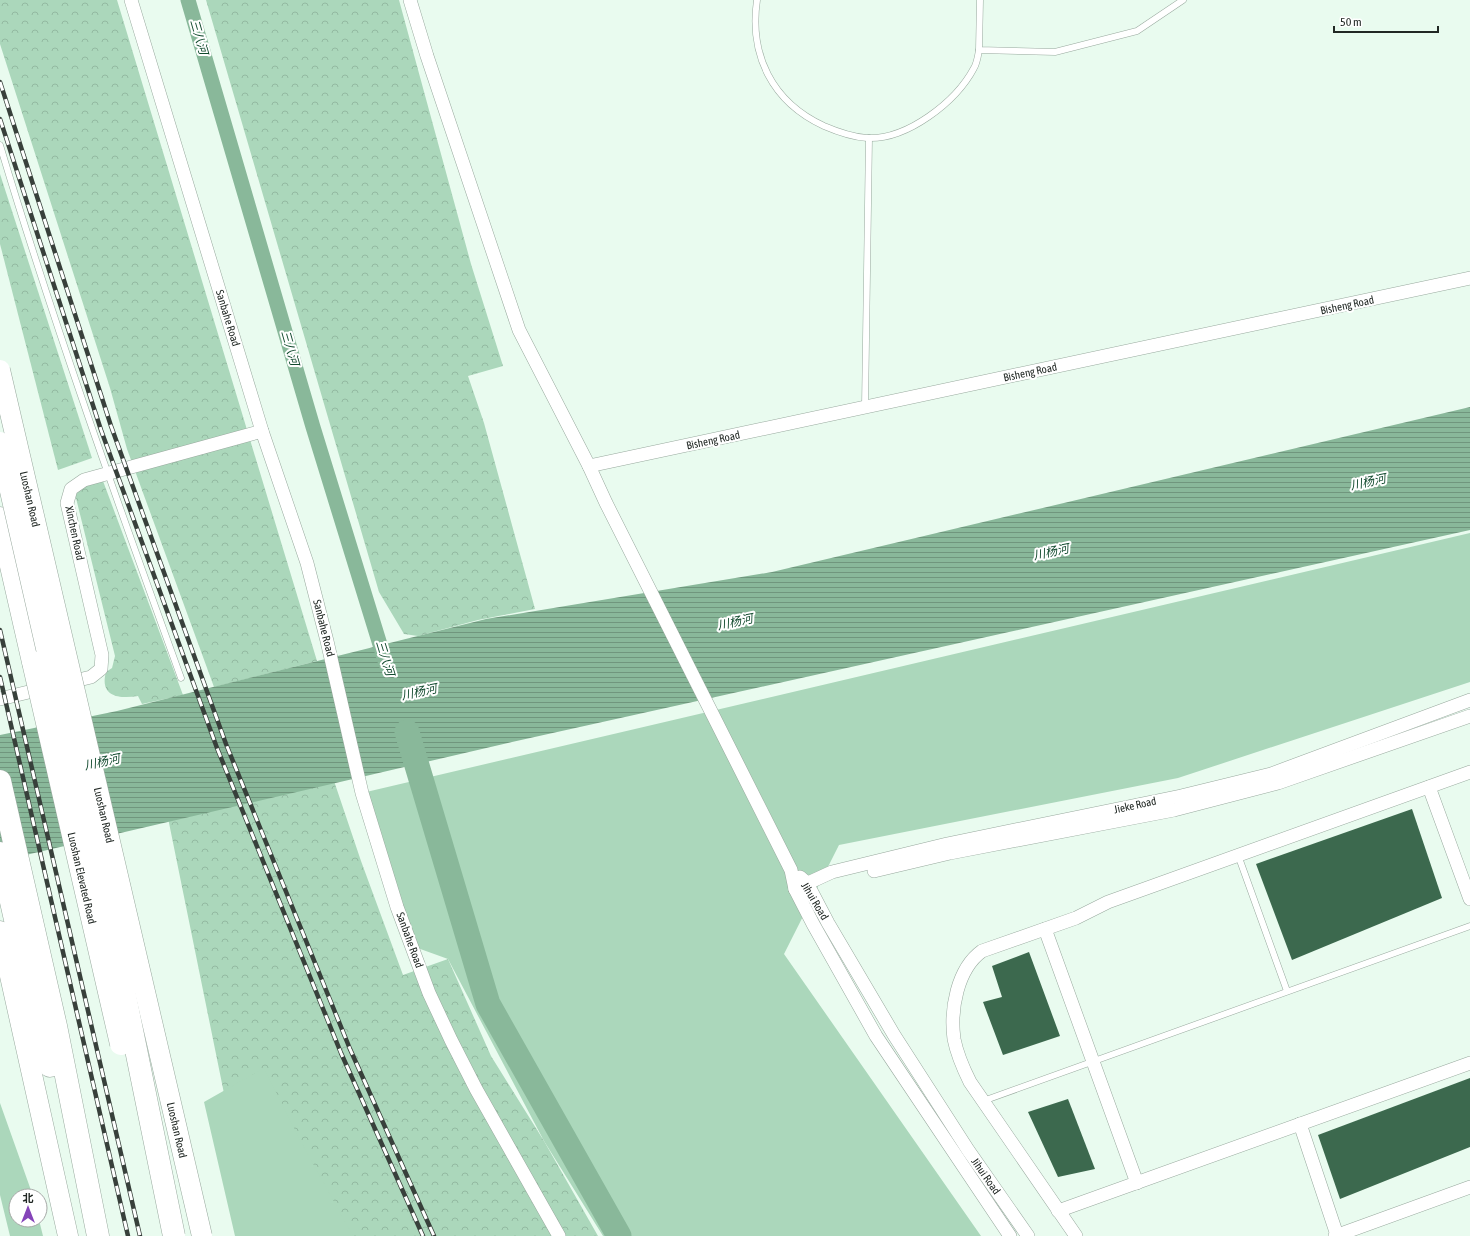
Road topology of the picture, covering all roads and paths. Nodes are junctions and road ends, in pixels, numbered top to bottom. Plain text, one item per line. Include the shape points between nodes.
1 (131, 0) edge
2 (410, 0) edge
3 (757, 0) edge
4 (980, 0) edge
5 (1183, 0) edge
6 (980, 50) junction
7 (869, 138) junction
8 (0, 145) edge
9 (1470, 278) edge
10 (0, 370) edge
11 (865, 407) junction
12 (262, 431) junction
13 (0, 443) edge
14 (590, 466) junction
15 (107, 474) junction
16 (0, 518) edge
17 (181, 678) dead end
18 (0, 698) edge
19 (1470, 700) edge
20 (1470, 716) edge
21 (1470, 772) edge
22 (0, 781) edge
23 (1429, 787) junction
24 (0, 853) edge
25 (1238, 856) junction
26 (791, 870) junction
27 (809, 887) junction
28 (797, 892) junction
29 (1470, 899) edge
30 (1470, 926) edge
31 (1044, 929) junction
32 (0, 931) edge
33 (1287, 991) junction
34 (1093, 1062) junction
35 (1470, 1063) edge
36 (983, 1101) junction
37 (1300, 1124) junction
38 (1137, 1183) junction
39 (1470, 1187) edge
40 (1058, 1211) junction
41 (93, 1212) junction
42 (68, 1236) edge
43 (98, 1236) edge
44 (167, 1236) edge
45 (174, 1236) edge
46 (202, 1236) edge
47 (559, 1236) edge
48 (1010, 1236) edge
49 (1028, 1236) edge
50 (1076, 1236) edge
51 (1336, 1236) edge

1 - 12 street, Sanbahe Road
2 - 14 street via 519,330
3 - 7 lane via 754,20 758,50 772,82 788,104 811,120 835,131
4 - 6 lane
5 - 6 lane via 1137,31 1055,52
6 - 7 lane via 974,68 944,106 921,121 893,134
7 - 11 lane
8 - 15 lane via 30,247
9 - 11 street, Bisheng Road
10 - 46 main road, Luoshan Road, bridge
11 - 14 street, Bisheng Road
12 - 15 street, Xinchen Road
12 - 47 street, Sanbahe Road via 307,563 328,641 362,793 397,907 429,993 450,1040
13 - 45 highway, bridge via 112,932
14 - 26 street via 606,503
15 - 17 lane
15 - 18 street, Xinchen Road via 84,480 71,489 67,503 102,656 101,669 91,677
16 - 44 highway, Luoshan Elevated Road, bridge via 111,1006
19 - 27 street, Jieke Road via 1271,774 1181,796 947,844 832,872
20 - 27 street, Jieke Road via 1271,785 1174,810 950,853
21 - 23 street
22 - 41 highway via 56,1026
23 - 25 street
23 - 29 street
24 - 41 highway via 40,1030
25 - 31 street via 1108,902 1076,918
25 - 33 lane
26 - 27 street, Jihui Road
26 - 28 street, Jihui Road
27 - 28 street, Jieke Road
27 - 49 street, Jihui Road via 894,1035 968,1150
28 - 48 street, Jihui Road via 876,1036
30 - 33 lane
31 - 34 street
31 - 36 street via 982,951 971,962 958,987 953,1017 954,1039 963,1069
32 - 42 main road
33 - 34 lane
34 - 36 lane
34 - 38 street
35 - 37 street
36 - 40 street
37 - 38 street
37 - 51 street
38 - 40 street
39 - 51 street
40 - 50 street
41 - 43 highway

